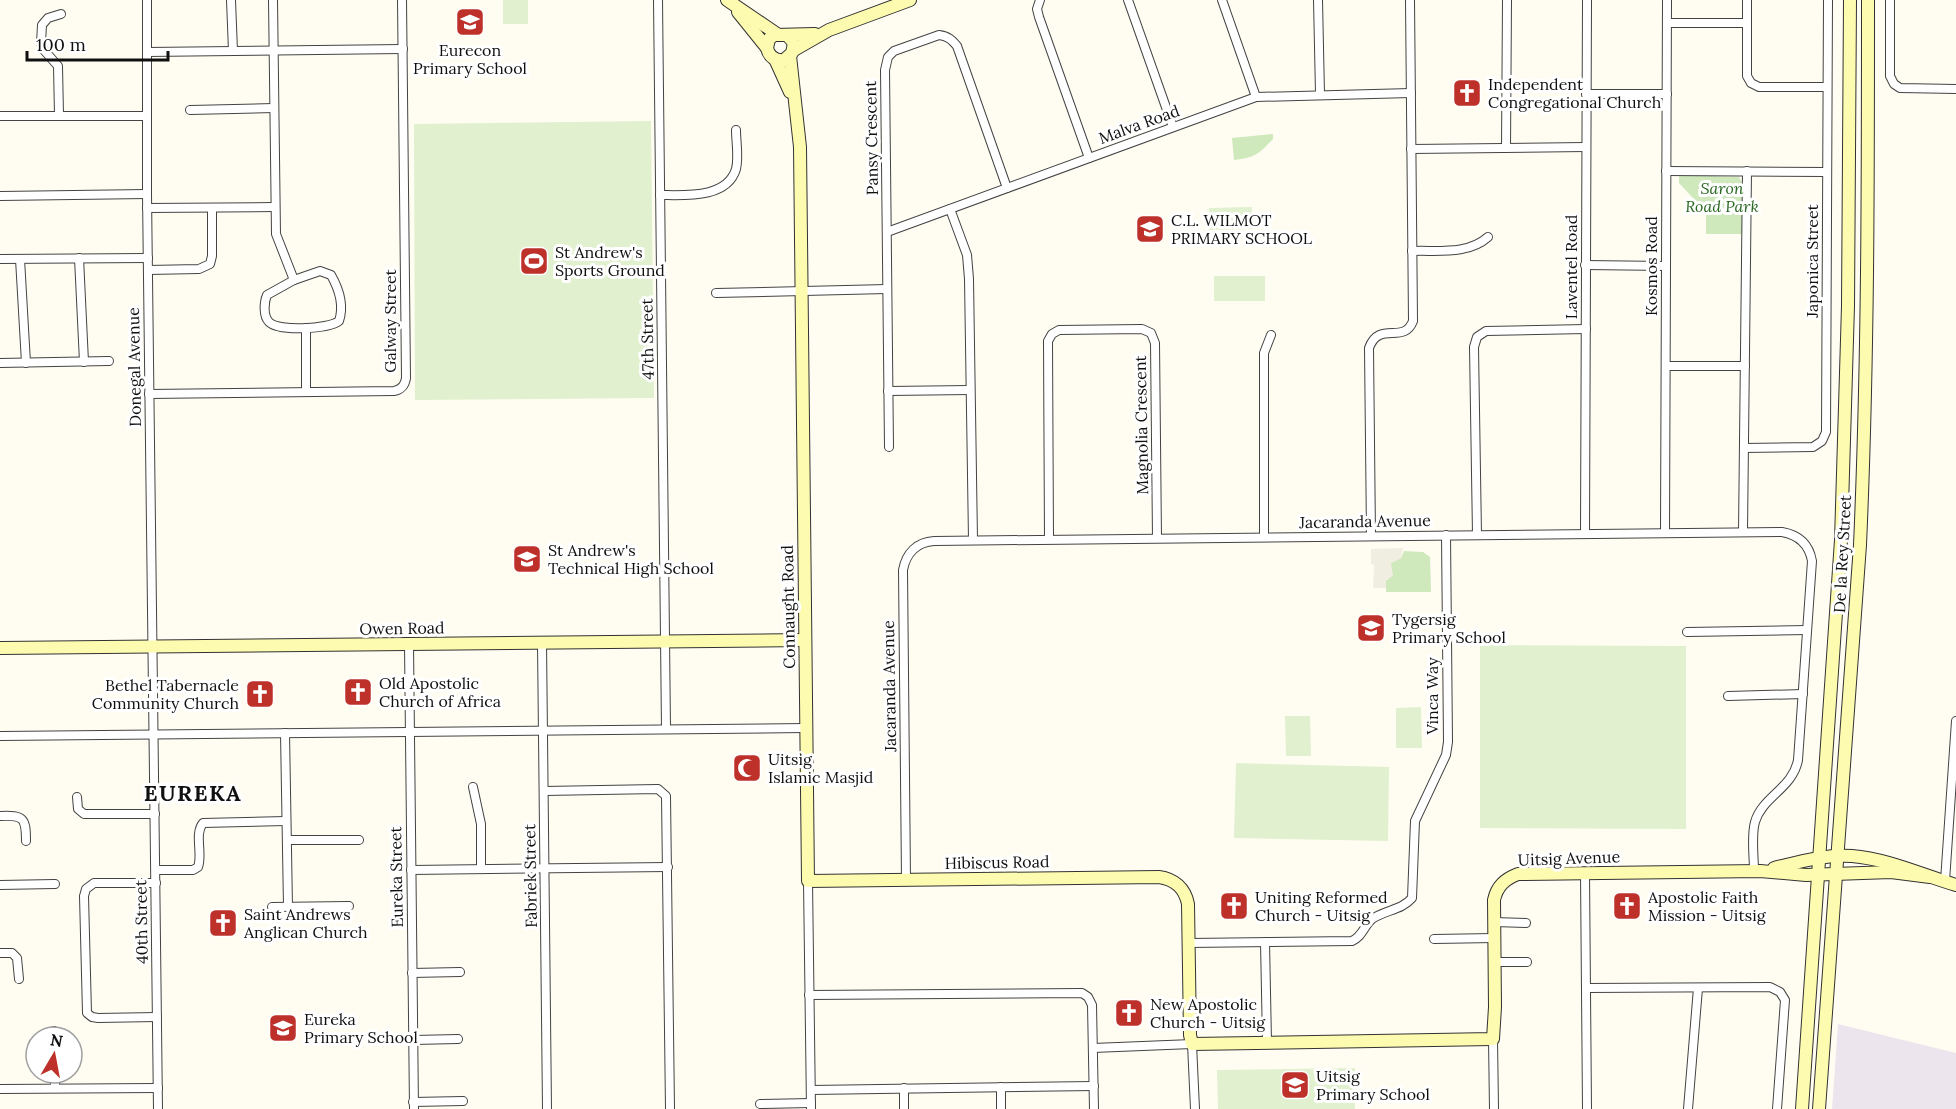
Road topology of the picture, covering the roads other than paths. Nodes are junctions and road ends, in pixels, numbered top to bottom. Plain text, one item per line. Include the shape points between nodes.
1 (147, 0) edge
2 (231, 0) edge
3 (273, 0) edge
4 (402, 0) edge
5 (658, 0) edge
6 (910, 0) edge
7 (1040, 0) edge
8 (1128, 0) edge
9 (1222, 0) edge
10 (1318, 0) edge
11 (1410, 0) edge
12 (1507, 0) edge
13 (1587, 0) edge
14 (1667, 0) edge
15 (1747, 0) edge
16 (1828, 0) edge
17 (1850, 0) edge
18 (1868, 0) edge
19 (1890, 0) edge
20 (728, 1) edge
21 (61, 14) dead end
22 (1667, 23) junction
23 (1747, 23) junction
24 (822, 33) junction
25 (782, 34) junction
26 (767, 48) junction
27 (403, 49) junction
28 (233, 51) junction
29 (147, 52) junction
30 (273, 52) junction
31 (792, 53) junction
32 (775, 59) junction
33 (1827, 87) junction
34 (1956, 89) edge
35 (1411, 93) junction
36 (1320, 94) junction
37 (1586, 94) junction
38 (1667, 94) junction
39 (1256, 97) junction
40 (796, 104) junction
41 (274, 108) junction
42 (190, 110) dead end
43 (59, 115) junction
44 (0, 116) edge
45 (147, 116) junction
46 (1173, 128) junction
47 (736, 130) dead end
48 (1586, 147) junction
49 (1506, 148) junction
50 (1411, 149) junction
51 (1089, 158) junction
52 (1666, 171) junction
53 (1747, 171) junction
54 (1827, 172) junction
55 (1007, 188) junction
56 (147, 194) junction
57 (660, 195) junction
58 (0, 196) edge
59 (275, 207) junction
60 (147, 208) junction
61 (212, 208) junction
62 (950, 209) junction
63 (887, 232) junction
64 (1488, 237) dead end
65 (1412, 251) junction
66 (79, 258) junction
67 (148, 258) junction
68 (0, 260) edge
69 (20, 260) junction
70 (1586, 265) junction
71 (1666, 266) junction
72 (148, 270) junction
73 (294, 280) junction
74 (887, 290) junction
75 (802, 292) junction
76 (716, 293) dead end
77 (306, 328) junction
78 (1586, 329) junction
79 (1271, 335) dead end
80 (109, 361) dead end
81 (84, 362) junction
82 (0, 363) edge
83 (26, 363) junction
84 (1666, 366) junction
85 (1745, 366) junction
86 (970, 390) junction
87 (306, 392) junction
88 (888, 392) junction
89 (149, 394) junction
90 (889, 447) dead end
91 (1744, 448) junction
92 (1743, 532) junction
93 (1665, 533) junction
94 (1585, 534) junction
95 (1446, 535) junction
96 (1477, 535) junction
97 (1371, 536) junction
98 (1264, 537) junction
99 (1157, 538) junction
100 (1048, 539) junction
101 (973, 540) junction
102 (1808, 630) junction
103 (1687, 632) dead end
104 (805, 640) junction
105 (665, 642) junction
106 (542, 643) junction
107 (409, 644) junction
108 (154, 647) junction
109 (0, 648) edge
110 (1803, 694) junction
111 (1728, 696) dead end
112 (1956, 721) edge
113 (806, 728) junction
114 (666, 729) junction
115 (543, 730) junction
116 (410, 732) junction
117 (285, 733) junction
118 (154, 735) junction
119 (0, 736) edge
120 (473, 787) dead end
121 (544, 791) junction
122 (77, 797) dead end
123 (155, 814) junction
124 (0, 816) edge
125 (286, 821) junction
126 (287, 840) junction
127 (359, 840) dead end
128 (26, 841) dead end
129 (1837, 856) junction
130 (1820, 858) junction
131 (668, 867) junction
132 (545, 868) junction
133 (480, 869) junction
134 (156, 870) junction
135 (411, 870) junction
136 (1757, 871) junction
137 (1585, 873) junction
138 (1836, 874) junction
139 (1819, 875) junction
140 (1930, 877) junction
141 (906, 880) junction
142 (808, 881) junction
143 (156, 883) junction
144 (1950, 883) edge
145 (55, 884) dead end
146 (0, 885) edge
147 (349, 906) dead end
148 (272, 907) dead end
149 (288, 907) junction
150 (1494, 922) junction
151 (1526, 923) dead end
152 (1494, 938) junction
153 (1434, 939) dead end
154 (1265, 942) junction
155 (1189, 943) junction
156 (0, 953) edge
157 (1494, 962) junction
158 (1527, 962) dead end
159 (460, 972) dead end
160 (412, 973) junction
161 (19, 978) dead end
162 (1587, 988) junction
163 (1698, 988) junction
164 (809, 995) junction
165 (157, 1017) junction
166 (458, 1039) dead end
167 (1493, 1039) junction
168 (413, 1040) junction
169 (1267, 1042) junction
170 (1192, 1044) junction
171 (1093, 1048) junction
172 (1094, 1086) junction
173 (1001, 1087) junction
174 (55, 1088) joint
175 (158, 1088) junction
176 (904, 1088) junction
177 (0, 1089) edge
178 (811, 1090) junction
179 (463, 1101) dead end
180 (760, 1104) dead end
181 (414, 1106) edge
182 (811, 1106) edge
183 (158, 1109) edge
184 (548, 1109) edge
185 (670, 1109) edge
186 (904, 1109) edge
187 (1001, 1109) edge
188 (1094, 1109) edge
189 (1195, 1109) edge
190 (1494, 1109) edge
191 (1587, 1109) edge
192 (1688, 1109) edge
193 (1777, 1109) edge
194 (1802, 1109) edge
195 (1820, 1109) edge

1 - 29 street, Donegal Avenue
2 - 28 street
3 - 30 street
4 - 27 street, Galway Street
5 - 57 street, 47th Street
6 - 24 street
7 - 51 street via 1039,17
8 - 46 street
9 - 39 street
10 - 36 street
11 - 35 street
12 - 49 street
13 - 37 street, Laventel Road
14 - 22 street, Kosmos Road
15 - 23 street
16 - 33 street, Japonica Street
17 - 130 street, De la Rey Street via 1844,468
18 - 129 street, De la Rey Street via 1864,455
19 - 34 street via 1890,76 1894,84 1900,88
20 - 25 street
20 - 26 street
21 - 43 street via 46,19 41,36 44,49 58,66
22 - 23 street
22 - 38 street, Kosmos Road
23 - 33 street via 1747,76 1751,83 1759,87
24 - 25 street
24 - 31 street
25 - 26 street via 769,39
25 - 31 street via 794,43
26 - 32 street
27 - 30 street
27 - 87 street, Galway Street via 406,381 394,391
28 - 29 street
28 - 30 street
29 - 45 street, Donegal Avenue
30 - 41 street
31 - 32 street via 784,60
31 - 40 street, Connaught Road
32 - 40 street, Connaught Road
33 - 54 street, Japonica Street
35 - 36 street, Malva Road
35 - 50 street
36 - 39 street, Malva Road
37 - 38 street
37 - 48 street, Laventel Road
38 - 52 street, Kosmos Road
39 - 46 street, Malva Road
40 - 75 street, Connaught Road
41 - 42 street
41 - 59 street
43 - 44 street
43 - 45 street
45 - 56 street, Donegal Avenue
46 - 51 street, Malva Road
47 - 57 street via 737,163 728,181 704,195
48 - 49 street
48 - 70 street, Laventel Road
49 - 50 street
50 - 65 street
51 - 55 street, Malva Road
52 - 53 street
52 - 71 street, Kosmos Road
53 - 54 street
53 - 85 street
54 - 91 street, Japonica Street via 1825,436 1814,447
55 - 62 street, Malva Road
55 - 63 street, Pansy Crescent via 957,46 939,35 906,46 888,57 885,70
56 - 58 street
56 - 60 street, Donegal Avenue
57 - 105 street, 47th Street
59 - 61 street
59 - 73 street via 277,239
60 - 61 street
60 - 67 street, Donegal Avenue
61 - 72 street via 210,264 199,269
62 - 63 street, Malva Road
62 - 86 street via 967,255
63 - 74 street, Pansy Crescent
64 - 65 street via 1468,249
65 - 97 street via 1412,324 1402,333 1381,333 1370,345
66 - 67 street
66 - 69 street
66 - 81 street
67 - 72 street, Donegal Avenue
68 - 69 street
69 - 83 street
70 - 71 street
70 - 78 street, Laventel Road
71 - 84 street, Kosmos Road
72 - 89 street, Donegal Avenue
73 - 77 street via 267,295 267,319 275,325
73 - 77 street via 324,271 331,275 339,294 339,321
74 - 75 street
74 - 88 street, Pansy Crescent
75 - 76 street
75 - 104 street, Connaught Road
77 - 87 street
78 - 94 street, Laventel Road
78 - 96 street via 1485,331 1477,337
79 - 98 street via 1264,353
80 - 81 street
81 - 83 street
82 - 83 street
84 - 85 street
84 - 93 street, Kosmos Road
85 - 91 street
86 - 88 street
86 - 101 street
87 - 89 street, Galway Street
88 - 90 street, Pansy Crescent
89 - 108 street, Donegal Avenue
91 - 92 street
92 - 93 street, Jacaranda Avenue
92 - 102 street, Jacaranda Avenue via 1789,533 1807,546 1812,561
93 - 94 street, Jacaranda Avenue
94 - 96 street, Jacaranda Avenue
95 - 96 street, Jacaranda Avenue
95 - 97 street, Jacaranda Avenue
95 - 154 street, Vinca Way via 1448,742 1446,755 1415,821 1412,898 1370,921 1352,941
97 - 98 street, Jacaranda Avenue
98 - 99 street, Jacaranda Avenue
99 - 100 street, Jacaranda Avenue
99 - 100 street, Magnolia Crescent via 1155,343 1151,333 1142,329 1059,330 1048,341
100 - 101 street, Jacaranda Avenue
101 - 141 street, Jacaranda Avenue via 923,543 910,552 903,565
102 - 103 street
102 - 110 street, Jacaranda Avenue
104 - 105 street, Owen Road
104 - 113 street, Connaught Road
105 - 106 street, Owen Road
105 - 114 street, 47th Street
106 - 107 street, Owen Road
106 - 115 street, Fabriek Street
107 - 108 street, Owen Road
107 - 116 street, Eureka Street
108 - 109 street, Owen Road
108 - 118 street, Donegal Avenue
110 - 111 street
110 - 136 street, Jacaranda Avenue via 1796,770 1755,822
112 - 144 street
113 - 114 street
113 - 142 street, Connaught Road
114 - 115 street
115 - 116 street
115 - 121 street, Fabriek Street
116 - 117 street
116 - 135 street, Eureka Street
117 - 118 street
117 - 125 street
118 - 119 street
118 - 123 street, 40th Street
120 - 133 street via 481,824
121 - 131 street via 662,791 667,800
121 - 132 street, Fabriek Street
122 - 123 street via 78,809 84,814
123 - 134 street, 40th Street
124 - 128 street via 22,819
125 - 126 street
125 - 134 street via 203,823 198,867
126 - 127 street
126 - 149 street
129 - 130 street, Uitsig Avenue
129 - 138 street, De la Rey Street
129 - 140 street, Uitsig Avenue via 1870,858
130 - 136 street, Uitsig Avenue
130 - 139 street, De la Rey Street
131 - 132 street
131 - 185 street
132 - 133 street
132 - 184 street, Fabriek Street
133 - 135 street
134 - 143 street, 40th Street
135 - 160 street, Eureka Street
136 - 137 street, Uitsig Avenue
136 - 139 street, Uitsig Avenue
137 - 150 street, Uitsig Avenue via 1528,873 1508,878 1495,895
137 - 162 street
138 - 139 street, Uitsig Avenue
138 - 140 street, Uitsig Avenue via 1891,872
138 - 195 street, De la Rey Street
139 - 194 street, De la Rey Street
140 - 144 street
141 - 142 street, Hibiscus Road
141 - 155 street, Hibiscus Road via 1169,879 1182,889 1188,904
142 - 164 street, Connaught Road
143 - 165 street, 40th Street
143 - 165 street via 94,883 86,889 86,1008 94,1018
145 - 146 street
147 - 149 street
148 - 149 street
150 - 151 street
150 - 152 street, Uitsig Avenue
152 - 153 street
152 - 157 street, Uitsig Avenue
154 - 155 street, Vinca Way
154 - 169 street
155 - 170 street
156 - 161 street via 12,953 17,958
157 - 158 street
157 - 167 street, Uitsig Avenue
159 - 160 street
160 - 168 street, Eureka Street
162 - 163 street
162 - 191 street
163 - 192 street
163 - 193 street via 1770,987 1784,997
164 - 171 street via 1078,992 1092,1005
164 - 178 street, Connaught Road
165 - 175 street, 40th Street
166 - 168 street
167 - 169 street
167 - 190 street, Uitsig Avenue
168 - 181 street, Eureka Street
169 - 170 street
170 - 171 street
170 - 189 street
171 - 172 street
172 - 173 street
172 - 188 street
173 - 176 street
173 - 187 street
174 - 175 street
174 - 177 street
175 - 183 street, 40th Street
176 - 178 street
176 - 186 street
178 - 182 street, Connaught Road
179 - 181 street
180 - 182 street

